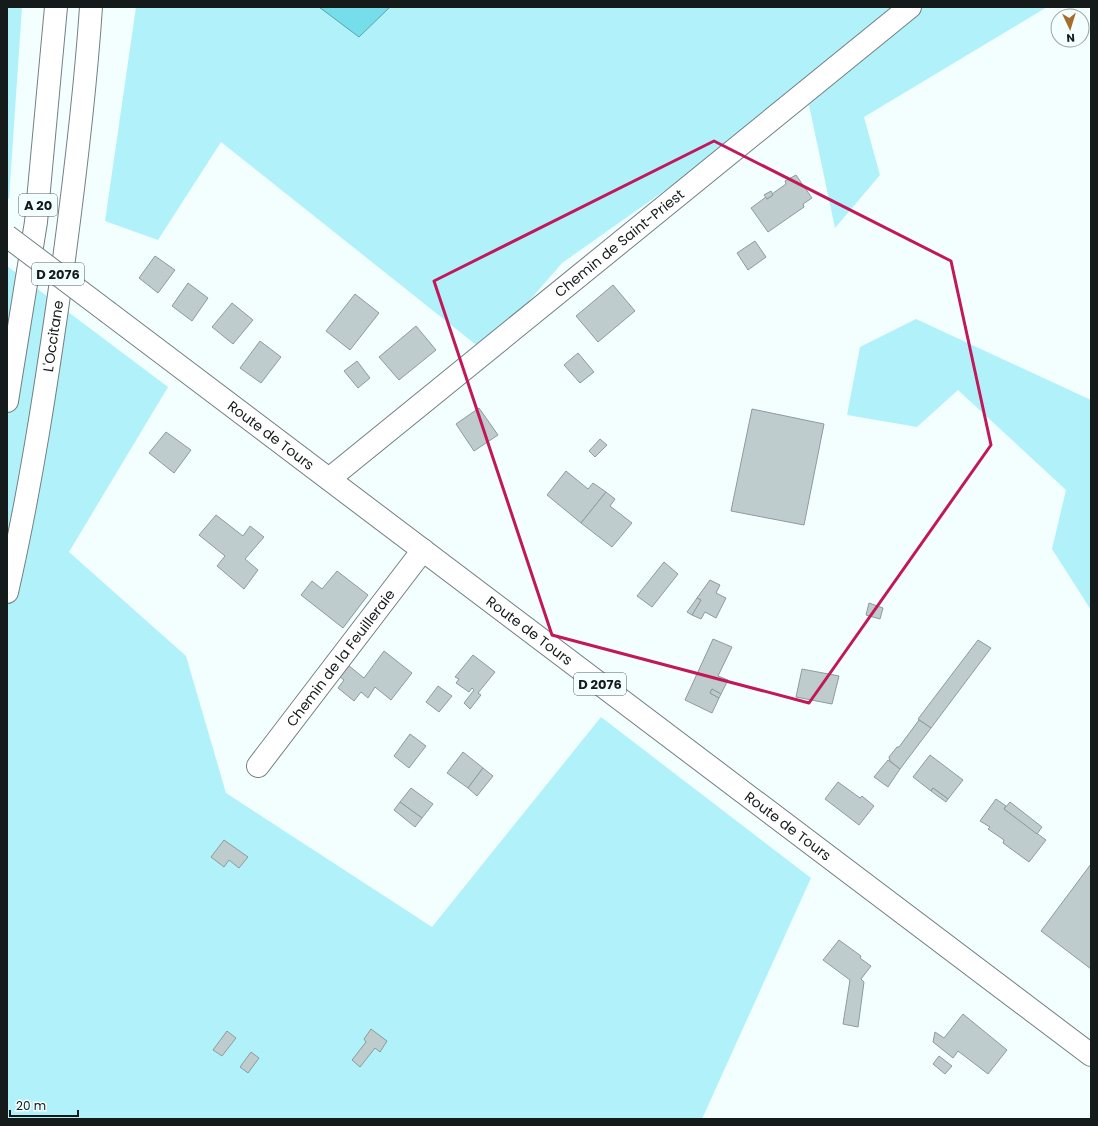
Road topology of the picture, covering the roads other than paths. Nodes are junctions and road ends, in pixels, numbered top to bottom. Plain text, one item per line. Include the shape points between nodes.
1 (56, 7) edge
2 (90, 7) edge
3 (910, 7) edge
4 (7, 236) edge
5 (7, 401) edge
6 (328, 479) junction
7 (423, 550) junction
8 (7, 592) edge
9 (258, 766) dead end
10 (1091, 1055) edge

1 - 5 main road, A 20 via 36,222
2 - 8 main road, L'Occitane / A 20 via 77,162 49,368
3 - 6 main road, Chemin de Saint-Priest
4 - 6 main road, Route de Tours / D 2076, bridge
6 - 7 main road, Route de Tours / D 2076
7 - 9 main road, Chemin de la Feuilleraie
7 - 10 main road, Route de Tours / D 2076

